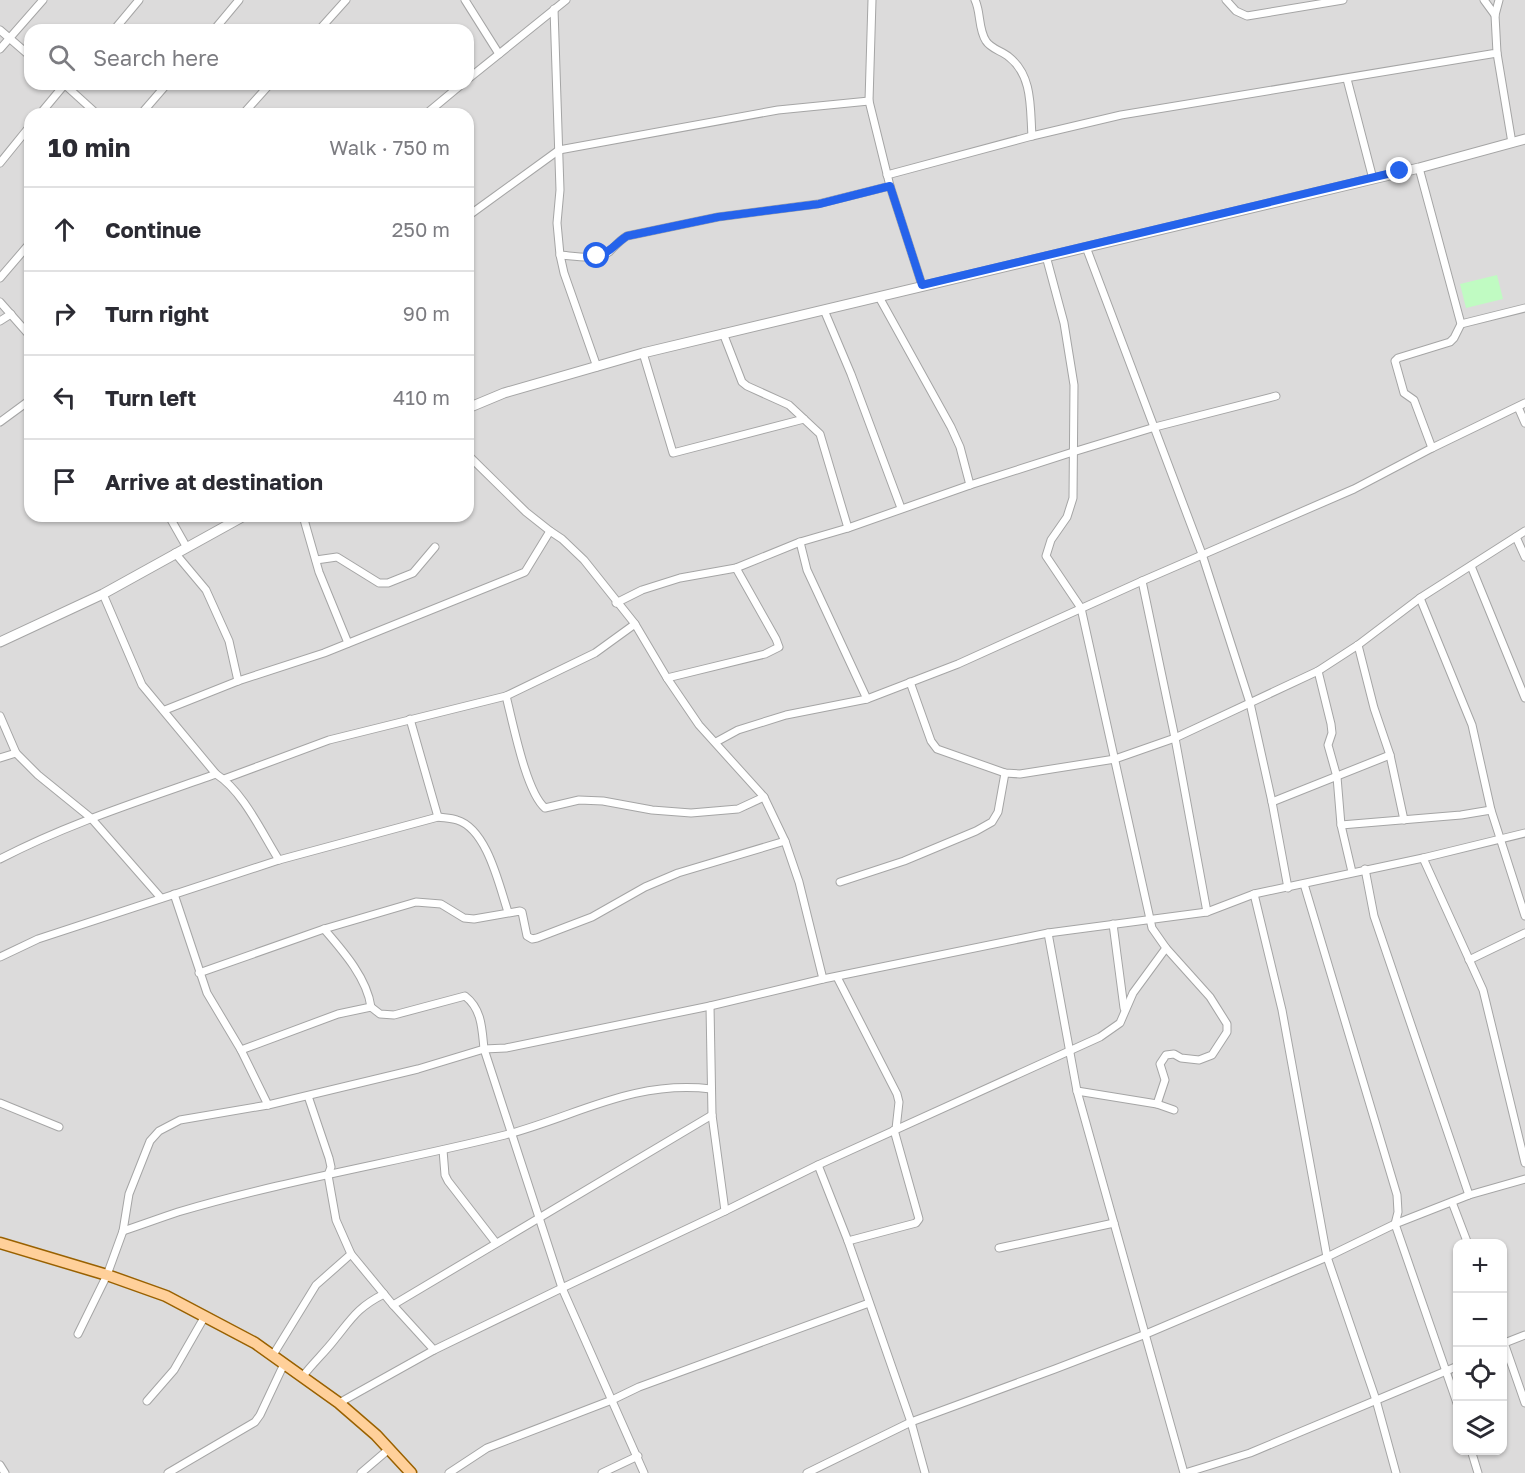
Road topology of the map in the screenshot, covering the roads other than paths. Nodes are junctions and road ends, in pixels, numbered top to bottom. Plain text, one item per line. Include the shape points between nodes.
1 (43, 0) edge
2 (139, 0) edge
3 (240, 0) edge
4 (346, 0) edge
5 (465, 0) edge
6 (566, 0) edge
7 (872, 0) edge
8 (977, 0) edge
9 (1226, 0) edge
10 (1343, 0) edge
11 (1484, 0) edge
12 (1499, 0) edge
13 (554, 9) junction
14 (1495, 15) junction
15 (119, 24) edge
16 (219, 24) edge
17 (324, 24) edge
18 (0, 30) edge
19 (9, 38) junction
20 (0, 49) edge
21 (24, 51) edge
22 (1497, 53) junction
23 (499, 54) junction
24 (474, 74) edge
25 (1347, 79) junction
26 (59, 90) edge
27 (71, 90) edge
28 (162, 90) edge
29 (265, 90) edge
30 (455, 90) edge
31 (868, 101) junction
32 (45, 108) edge
33 (90, 108) edge
34 (146, 108) edge
35 (248, 108) edge
36 (433, 108) edge
37 (24, 133) edge
38 (1032, 136) junction
39 (1525, 139) edge
40 (1512, 143) junction
41 (560, 150) junction
42 (0, 163) edge
43 (1419, 168) junction
44 (887, 175) junction
45 (1373, 179) junction
46 (890, 186) junction
47 (474, 212) edge
48 (1086, 247) junction
49 (24, 250) edge
50 (560, 255) junction
51 (1046, 256) junction
52 (0, 278) edge
53 (922, 285) junction
54 (879, 297) junction
55 (0, 302) edge
56 (1525, 308) edge
57 (824, 310) junction
58 (10, 314) junction
59 (0, 321) edge
60 (1461, 324) junction
61 (24, 329) edge
62 (723, 333) junction
63 (644, 353) junction
64 (597, 367) junction
65 (1276, 396) dead end
66 (24, 404) edge
67 (1522, 405) edge
68 (474, 406) edge
69 (804, 419) junction
70 (0, 422) edge
71 (1525, 423) edge
72 (1155, 427) junction
73 (1432, 448) junction
74 (1072, 452) junction
75 (474, 461) edge
76 (970, 484) junction
77 (901, 508) junction
78 (172, 522) edge
79 (232, 522) edge
80 (305, 522) edge
81 (848, 528) junction
82 (550, 531) junction
83 (1525, 531) edge
84 (1516, 537) junction
85 (800, 542) junction
86 (186, 546) junction
87 (435, 547) dead end
88 (175, 553) junction
89 (1202, 554) junction
90 (1525, 557) edge
91 (316, 560) junction
92 (1471, 566) junction
93 (735, 568) junction
94 (1142, 580) junction
95 (103, 594) junction
96 (1420, 597) junction
97 (616, 603) junction
98 (1080, 608) junction
99 (635, 624) junction
100 (0, 642) edge
101 (348, 643) junction
102 (1358, 645) junction
103 (1318, 671) junction
104 (667, 678) junction
105 (238, 681) junction
106 (910, 682) junction
107 (506, 696) junction
108 (1525, 698) edge
109 (867, 699) junction
110 (1250, 703) junction
111 (165, 710) junction
112 (0, 716) edge
113 (410, 719) junction
114 (1175, 738) junction
115 (716, 742) junction
116 (16, 753) junction
117 (1390, 755) junction
118 (0, 758) edge
119 (1115, 759) junction
120 (1005, 773) junction
121 (216, 774) junction
122 (1336, 777) junction
123 (224, 779) junction
124 (764, 797) junction
125 (1272, 802) junction
126 (1491, 810) junction
127 (438, 817) junction
128 (91, 818) junction
129 (1404, 820) junction
130 (1341, 825) junction
131 (1525, 833) edge
132 (1500, 839) junction
133 (785, 841) junction
134 (1423, 858) junction
135 (0, 859) edge
136 (279, 860) junction
137 (1365, 869) junction
138 (1352, 872) junction
139 (840, 882) dead end
140 (1304, 885) junction
141 (1287, 888) junction
142 (174, 894) junction
143 (1254, 894) junction
144 (161, 898) junction
145 (508, 912) junction
146 (1207, 912) junction
147 (1525, 916) edge
148 (1150, 921) junction
149 (1113, 924) junction
150 (324, 929) junction
151 (1048, 933) junction
152 (1525, 933) edge
153 (1166, 948) junction
154 (0, 957) edge
155 (1469, 960) junction
156 (199, 973) junction
157 (837, 977) junction
158 (823, 980) junction
159 (710, 1006) junction
160 (371, 1007) junction
161 (1124, 1010) junction
162 (484, 1048) junction
163 (241, 1050) junction
164 (1070, 1052) junction
165 (711, 1089) junction
166 (1077, 1091) junction
167 (308, 1096) junction
168 (0, 1103) edge
169 (1157, 1104) junction
170 (268, 1105) junction
171 (1174, 1110) dead end
172 (712, 1115) junction
173 (59, 1127) dead end
174 (895, 1130) junction
175 (512, 1133) junction
176 (443, 1150) junction
177 (1525, 1163) edge
178 (818, 1165) junction
179 (328, 1174) junction
180 (1525, 1179) edge
181 (1469, 1195) junction
182 (1452, 1202) junction
183 (725, 1211) junction
184 (540, 1219) junction
185 (1114, 1222) junction
186 (1395, 1224) junction
187 (123, 1231) junction
188 (1466, 1239) edge
189 (848, 1241) junction
190 (0, 1243) edge
191 (496, 1243) junction
192 (999, 1248) dead end
193 (351, 1254) junction
194 (1327, 1257) junction
195 (107, 1275) junction
196 (562, 1288) junction
197 (384, 1294) junction
198 (869, 1303) junction
199 (393, 1305) junction
200 (205, 1316) junction
201 (78, 1334) dead end
202 (1146, 1334) junction
203 (1525, 1335) edge
204 (1507, 1340) edge
205 (1505, 1347) edge
206 (434, 1350) junction
207 (273, 1355) junction
208 (284, 1364) junction
209 (1453, 1368) edge
210 (1447, 1371) junction
211 (303, 1376) junction
212 (612, 1400) junction
213 (1376, 1400) junction
214 (147, 1401) dead end
215 (1456, 1401) edge
216 (1525, 1403) edge
217 (339, 1404) junction
218 (911, 1422) junction
219 (389, 1449) junction
220 (1473, 1455) edge
221 (638, 1456) junction
222 (0, 1465) edge
223 (180, 1471) edge
224 (5, 1473) edge
225 (168, 1473) edge
226 (361, 1473) edge
227 (411, 1473) edge
228 (449, 1473) edge
229 (602, 1473) edge
230 (644, 1473) edge
231 (807, 1473) edge
232 (925, 1473) edge
233 (1185, 1473) edge
234 (1396, 1473) edge
235 (1478, 1473) edge

1 - 19 street
2 - 15 street
3 - 16 street
4 - 17 street
5 - 23 street
6 - 13 street
7 - 31 street
8 - 38 street via 984,39 1010,57 1024,75
9 - 10 street via 1247,16
11 - 14 street
12 - 14 street
13 - 23 street
13 - 41 street
14 - 22 street
18 - 19 street
19 - 20 street
19 - 21 street
22 - 25 street
22 - 40 street
23 - 24 street
25 - 38 street via 1121,115
25 - 45 street
26 - 32 street
27 - 33 street
28 - 34 street
29 - 35 street
30 - 36 street
31 - 41 street via 778,110
31 - 44 street
37 - 42 street
38 - 44 street
39 - 40 street
40 - 43 street
41 - 47 street
41 - 50 street
43 - 45 street
43 - 60 street
44 - 46 street
45 - 48 street
46 - 50 street via 819,204 718,217 627,236 597,256
46 - 53 street
48 - 51 street
48 - 72 street
49 - 52 street
50 - 64 street
51 - 53 street
51 - 74 street via 1064,323 1074,384
53 - 54 street
54 - 57 street
54 - 76 street via 951,427
55 - 58 street
56 - 60 street
57 - 62 street
57 - 77 street
58 - 59 street
58 - 61 street
60 - 73 street via 1450,342 1395,361 1404,393 1414,400
62 - 63 street
62 - 69 street via 742,382 789,405
63 - 64 street
63 - 69 street via 674,453
64 - 68 street
65 - 72 street
66 - 70 street
67 - 71 street
67 - 73 street
69 - 81 street via 820,434
72 - 74 street
72 - 89 street
73 - 89 street via 1354,489
74 - 76 street
74 - 98 street via 1070,508 1046,556
75 - 82 street
76 - 77 street
77 - 81 street
78 - 86 street
79 - 86 street
80 - 91 street
81 - 85 street
82 - 97 street via 584,560
82 - 101 street via 525,572
83 - 84 street
84 - 90 street
84 - 92 street
85 - 93 street
85 - 109 street via 807,570
86 - 88 street
87 - 91 street via 413,573 388,584 379,583 337,557
88 - 95 street
88 - 105 street via 206,590 229,641
89 - 94 street
89 - 110 street
91 - 101 street
92 - 96 street
92 - 108 street
93 - 97 street via 680,578
93 - 104 street via 779,647 765,654
94 - 98 street
94 - 114 street
95 - 100 street
95 - 111 street via 142,684
96 - 102 street
96 - 126 street via 1472,725
97 - 99 street
98 - 106 street
98 - 119 street
99 - 104 street
99 - 107 street via 595,653
101 - 105 street
102 - 103 street
102 - 117 street
103 - 110 street
103 - 122 street via 1332,733 1328,745
104 - 115 street via 699,725
105 - 111 street
106 - 109 street
106 - 120 street via 937,749
107 - 113 street
107 - 124 street via 526,771 538,802 545,808 579,800 691,813 738,809
109 - 115 street via 786,715 738,730
110 - 114 street
110 - 125 street
111 - 121 street
112 - 116 street
113 - 123 street via 329,740
113 - 127 street
114 - 119 street
114 - 146 street
115 - 124 street
116 - 118 street
116 - 128 street
117 - 122 street
117 - 129 street
119 - 120 street via 1041,772
119 - 148 street
120 - 139 street via 998,812 992,822 904,861
121 - 123 street
121 - 128 street
122 - 125 street
122 - 130 street
123 - 136 street via 237,792
124 - 133 street
125 - 141 street
126 - 129 street
126 - 132 street
127 - 136 street
127 - 145 street via 459,820 473,831 484,846
128 - 135 street
128 - 144 street
129 - 130 street
130 - 138 street
131 - 132 street
132 - 134 street
132 - 147 street
133 - 145 street via 678,873 592,917 537,938 527,936 522,912
133 - 158 street
134 - 137 street
134 - 155 street
136 - 142 street
137 - 138 street
137 - 181 street via 1374,916
138 - 140 street
140 - 141 street
140 - 186 street via 1397,1194
141 - 143 street
142 - 144 street
142 - 156 street
143 - 146 street
143 - 194 street via 1282,1010
144 - 154 street via 38,939
145 - 150 street via 464,918 441,904 416,902
146 - 148 street
148 - 149 street
148 - 153 street
149 - 151 street
149 - 161 street
150 - 156 street
150 - 160 street via 361,980
151 - 157 street
151 - 164 street
152 - 155 street
153 - 161 street
153 - 169 street via 1210,997 1227,1024 1227,1032 1212,1055 1199,1060 1166,1055 1160,1064 1165,1080
155 - 177 street via 1483,990
156 - 163 street
157 - 158 street
157 - 174 street via 897,1094
158 - 159 street
159 - 162 street via 506,1048
159 - 165 street
160 - 162 street via 380,1014 394,1015 465,996 476,1006
160 - 163 street via 338,1014
161 - 164 street via 1116,1027
162 - 167 street
162 - 175 street
163 - 170 street
164 - 166 street
164 - 174 street
165 - 172 street
165 - 175 street via 659,1088 599,1102
166 - 169 street
166 - 185 street
167 - 170 street
167 - 179 street via 329,1158
168 - 173 street
169 - 171 street
170 - 187 street via 180,1120 159,1131 150,1141 129,1194
172 - 183 street
172 - 184 street
174 - 178 street
174 - 189 street via 918,1222
175 - 176 street
175 - 184 street
176 - 179 street
176 - 191 street via 445,1175
178 - 183 street
178 - 189 street
179 - 187 street via 179,1212
179 - 193 street via 336,1220
180 - 181 street
181 - 182 street
182 - 186 street
182 - 188 street
183 - 196 street
184 - 191 street
184 - 196 street
185 - 192 street
185 - 202 street
186 - 194 street
186 - 210 street
187 - 195 street
189 - 198 street
190 - 195 main road
191 - 199 street
193 - 197 street
193 - 207 street via 316,1285
194 - 202 street
194 - 213 street
195 - 200 main road via 166,1296
195 - 201 street
196 - 206 street
196 - 212 street
197 - 199 street
197 - 211 street via 349,1319
198 - 212 street
198 - 218 street
199 - 206 street
200 - 207 main road
200 - 214 street via 174,1371
202 - 218 street
202 - 233 street
203 - 204 street
205 - 216 street
206 - 217 street
207 - 208 main road
208 - 211 main road
208 - 223 street via 255,1422
209 - 210 street
210 - 213 street
210 - 215 street
211 - 217 main road
212 - 221 street
212 - 228 street via 487,1448
213 - 233 street via 1250,1453
213 - 234 street
217 - 219 main road
218 - 231 street
218 - 232 street
219 - 226 street
219 - 227 main road
220 - 235 street
221 - 229 street
221 - 230 street
222 - 224 street
223 - 225 street

